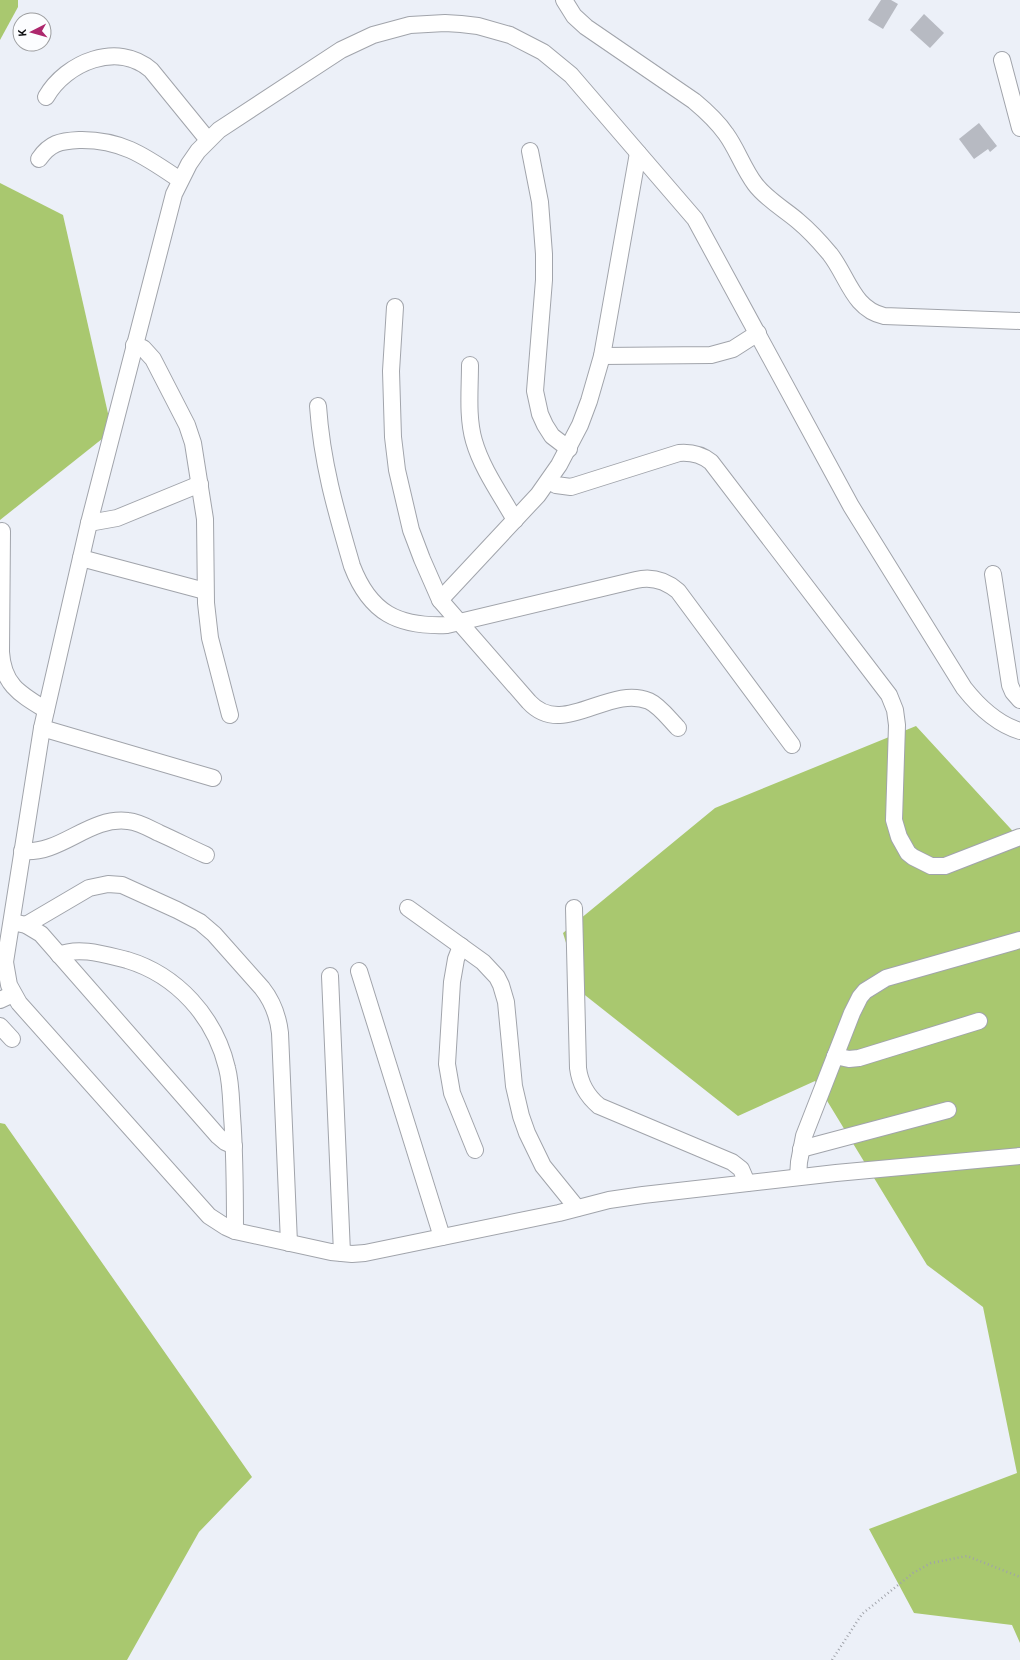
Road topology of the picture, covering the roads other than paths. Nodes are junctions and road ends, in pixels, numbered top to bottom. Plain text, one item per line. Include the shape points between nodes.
1 (564, 0) edge
2 (1002, 60) dead end
3 (46, 97) dead end
4 (1020, 128) edge
5 (208, 140) junction
6 (530, 151) dead end
7 (638, 153) junction
8 (39, 159) dead end
9 (180, 180) junction
10 (395, 307) dead end
11 (1020, 325) edge
12 (758, 333) junction
13 (134, 345) junction
14 (602, 356) junction
15 (470, 365) dead end
16 (318, 406) dead end
17 (569, 449) junction
18 (549, 481) junction
19 (200, 484) junction
20 (515, 520) junction
21 (89, 523) junction
22 (2, 531) dead end
23 (80, 558) junction
24 (993, 574) dead end
25 (205, 591) junction
26 (440, 600) junction
27 (461, 623) junction
28 (1020, 700) edge
29 (46, 710) junction
30 (230, 715) dead end
31 (42, 728) junction
32 (678, 728) dead end
33 (1020, 731) edge
34 (792, 745) dead end
35 (213, 778) dead end
36 (1020, 837) edge
37 (22, 851) junction
38 (206, 855) dead end
39 (408, 908) dead end
40 (574, 908) dead end
41 (18, 924) junction
42 (1020, 940) edge
43 (461, 946) junction
44 (58, 955) junction
45 (359, 971) dead end
46 (330, 976) dead end
47 (7, 997) edge
48 (979, 1021) dead end
49 (0, 1026) edge
50 (12, 1039) dead end
51 (835, 1056) junction
52 (948, 1110) dead end
53 (234, 1146) junction
54 (801, 1149) junction
55 (475, 1150) dead end
56 (1020, 1156) edge
57 (798, 1178) junction
58 (747, 1183) junction
59 (577, 1208) junction
60 (235, 1231) junction
61 (442, 1237) junction
62 (289, 1243) junction
63 (342, 1253) junction

1 - 11 street via 574,16 586,28 707,112 726,134 755,184 821,244 840,268 858,300 869,311 884,316
2 - 4 street
3 - 5 street via 59,79 77,66 114,55 128,57 140,61 151,70
5 - 7 street via 219,130 357,41 391,29 445,23 467,24 494,30 543,52 571,76
5 - 9 street
6 - 17 street via 540,202 544,254 535,391 545,426 552,436
7 - 12 street via 695,219
7 - 14 street
8 - 9 street via 48,148 63,141 107,142 142,155
9 - 13 street via 168,211
10 - 26 street via 391,397 397,470 411,530
12 - 14 street via 733,349 711,355
12 - 33 street via 851,506 964,688 992,717
13 - 19 street via 143,348 153,359 187,425 196,452
13 - 21 street
14 - 17 street via 589,401
15 - 20 street via 474,441 485,468
16 - 27 street via 322,450 329,484 352,566 362,587 374,604 390,616 418,625 447,626
17 - 18 street
18 - 20 street
18 - 36 street via 564,486 575,486 679,453 706,458 889,695 897,725 894,820 899,838 908,852 930,866 945,866
19 - 21 street via 116,518
19 - 25 street via 205,519
20 - 26 street
21 - 23 street
22 - 29 street via 3,669 10,683 20,694
23 - 25 street
23 - 29 street
24 - 28 street via 1010,685 1012,692
25 - 30 street via 213,654
26 - 27 street
27 - 32 street via 540,712 559,716 620,698 635,697 654,703
27 - 34 street via 643,578 658,579 678,591
29 - 31 street
31 - 35 street
31 - 37 street
37 - 38 street via 48,848 94,826 118,820 137,822
37 - 41 street
39 - 43 street
40 - 58 street via 578,1068 585,1090 599,1106 732,1162 741,1169
41 - 44 street via 41,934
41 - 47 street via 5,962
41 - 62 street via 89,888 108,884 122,885 200,922 262,988 273,1004 279,1028
42 - 51 street via 886,978 872,986 855,1005
43 - 55 street via 452,982 447,1064 452,1093
43 - 59 street via 491,969 501,985 506,1002 514,1086 523,1122 543,1166
44 - 53 street via 218,1136
44 - 53 street via 75,951 136,963 172,982 193,1001 211,1026 224,1054 230,1080
45 - 61 street
46 - 63 street
47 - 60 street via 19,1003 201,1208 217,1222
48 - 51 street via 859,1058
49 - 50 street
51 - 54 street
52 - 54 street
53 - 60 street
54 - 57 street
56 - 57 street
57 - 58 street
58 - 59 street via 642,1195
59 - 61 street
60 - 62 street
61 - 63 street via 365,1253
62 - 63 street

